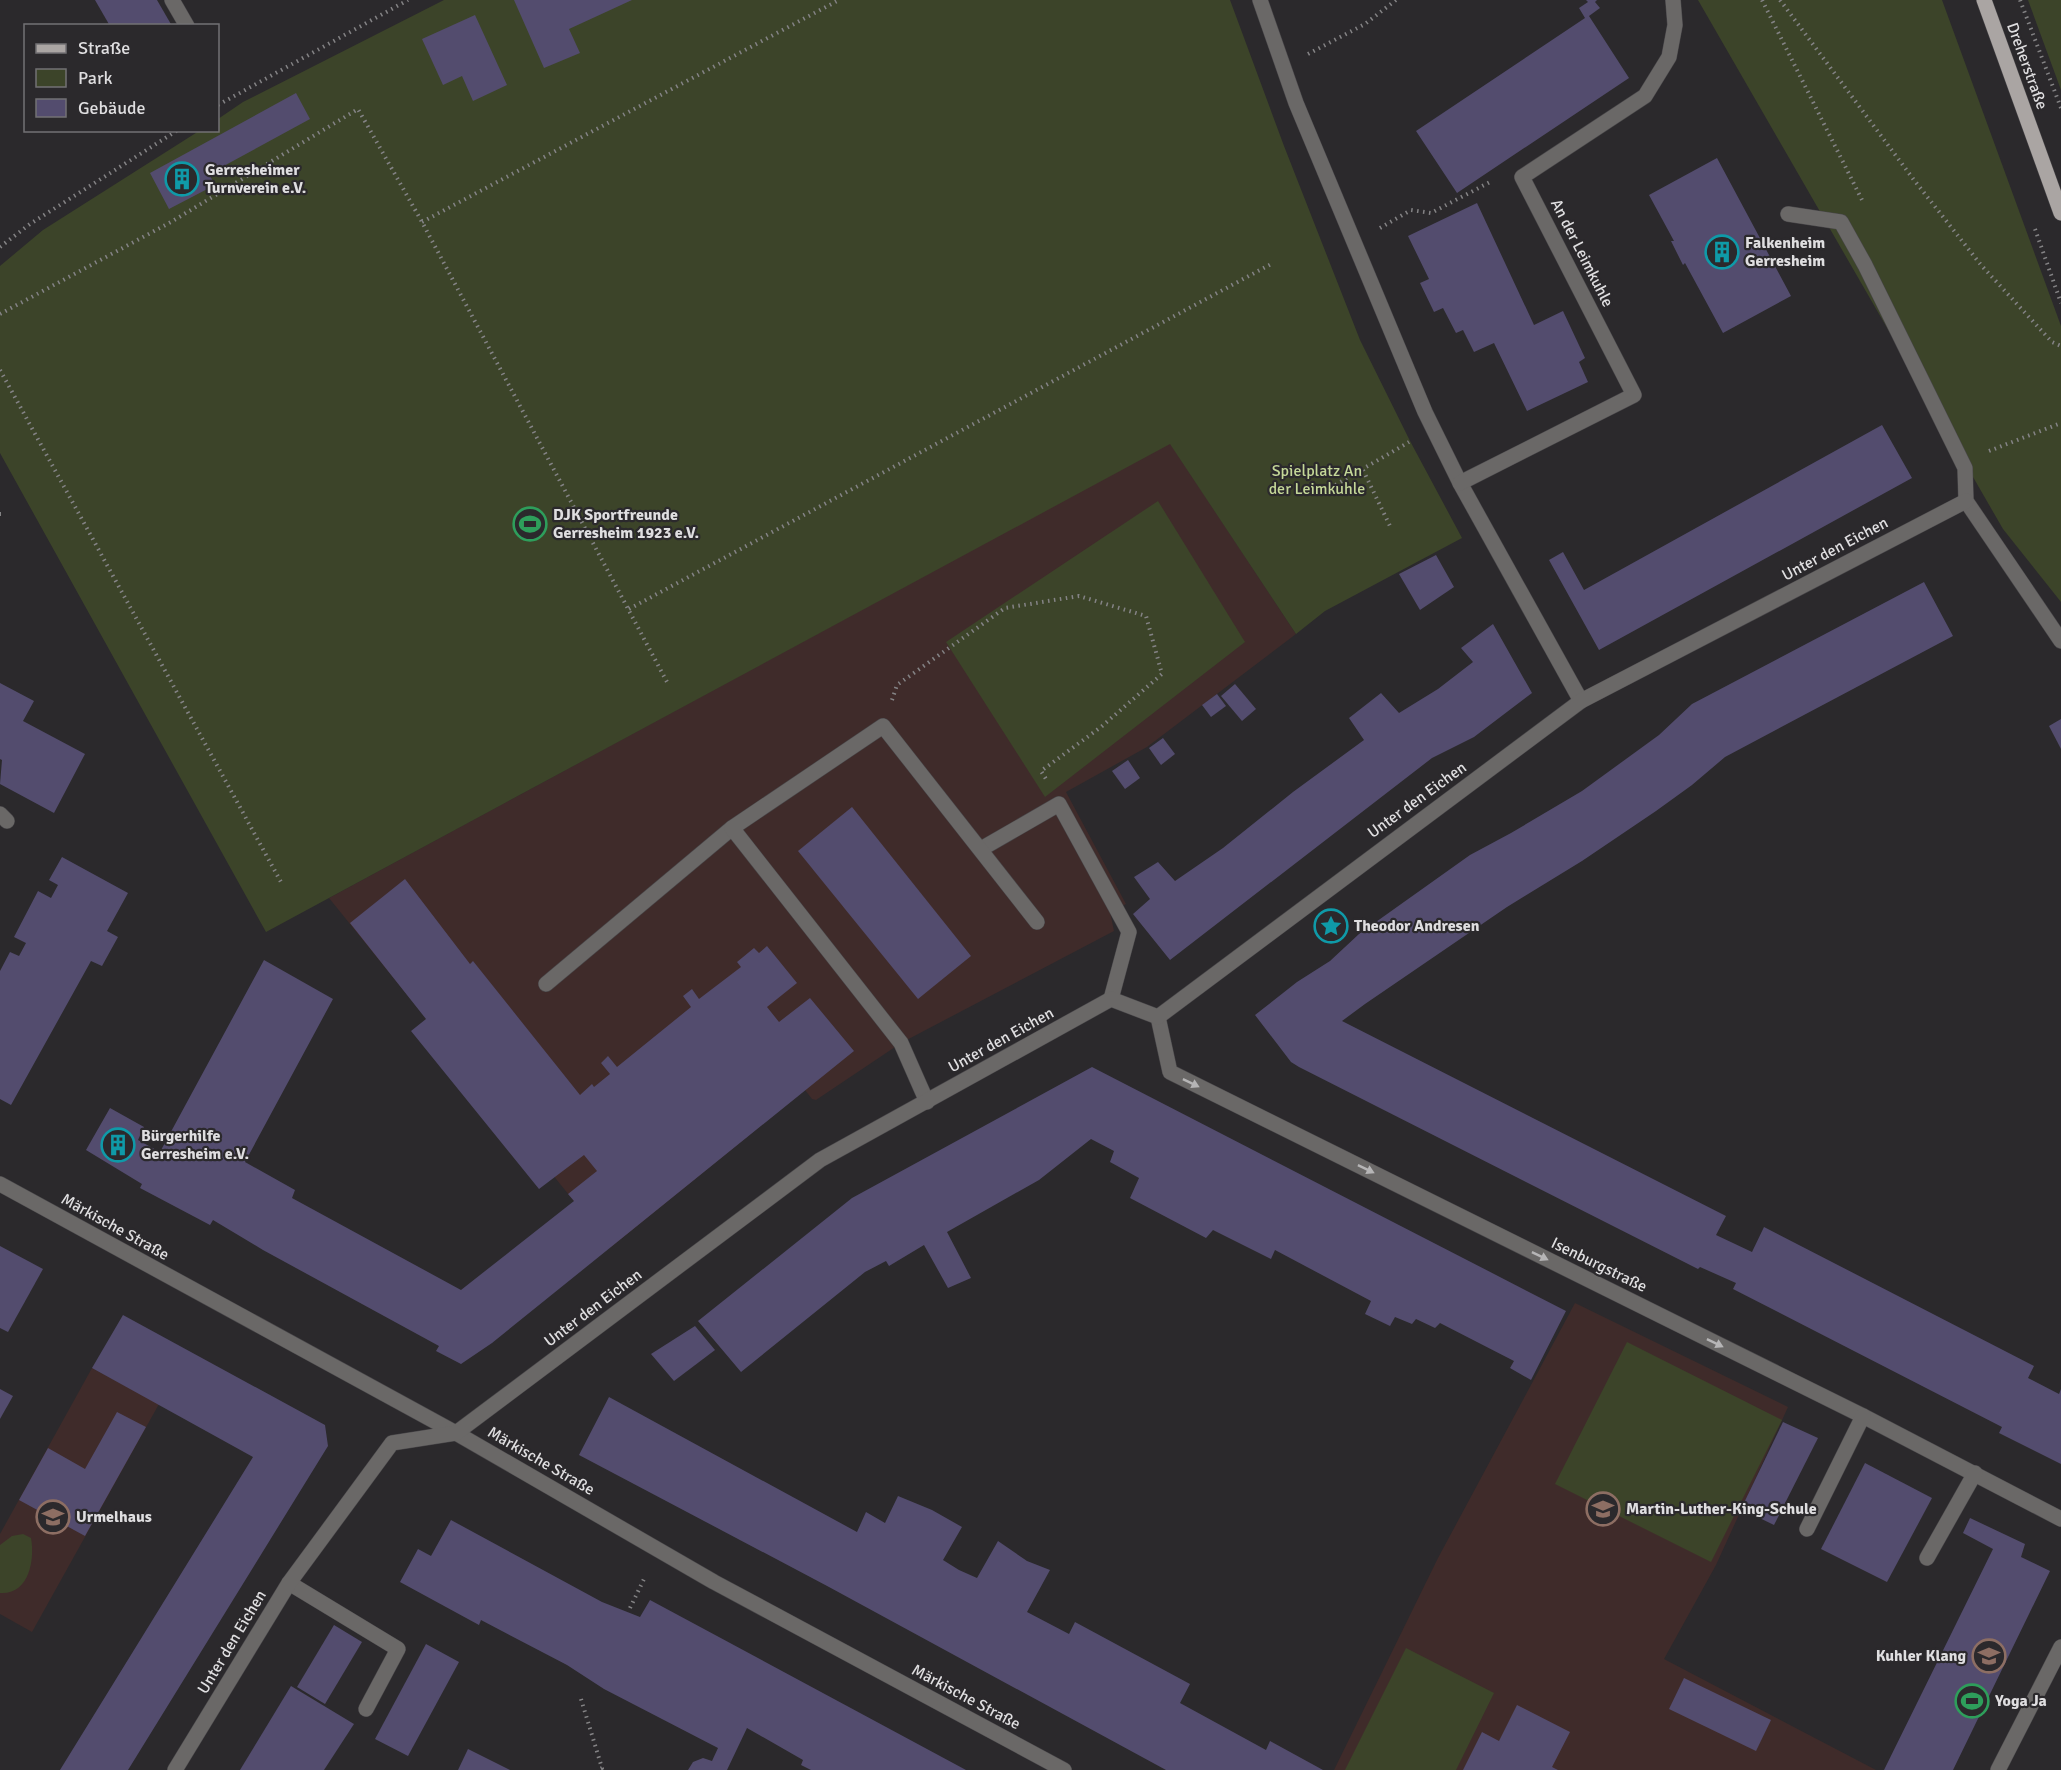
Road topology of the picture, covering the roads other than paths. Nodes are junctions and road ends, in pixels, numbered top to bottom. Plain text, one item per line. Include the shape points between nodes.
1 (172, 0) edge
2 (1260, 0) edge
3 (1673, 0) edge
4 (1984, 0) edge
5 (186, 24) edge
6 (2061, 213) edge
7 (1788, 214) dead end
8 (1460, 483) junction
9 (1966, 501) junction
10 (2061, 641) edge
11 (1581, 701) junction
12 (732, 828) junction
13 (981, 849) junction
14 (1037, 922) dead end
15 (546, 984) dead end
16 (1111, 999) junction
17 (1158, 1017) junction
18 (927, 1102) junction
19 (0, 1184) edge
20 (1863, 1416) junction
21 (456, 1433) junction
22 (1975, 1473) junction
23 (2061, 1519) edge
24 (1807, 1528) dead end
25 (1927, 1558) dead end
26 (289, 1583) junction
27 (2061, 1647) edge
28 (366, 1709) dead end
29 (175, 1770) edge
30 (1064, 1770) edge
31 (1998, 1770) edge

1 - 5 street
2 - 8 street via 1296,103 1354,244 1425,412
3 - 8 street, An der Leimkuhle via 1675,25 1669,57 1645,96 1522,177 1634,395
4 - 6 main road, Dreherstraße
7 - 9 street via 1841,222 1965,468
8 - 11 street
9 - 10 street
9 - 11 street, Unter den Eichen
11 - 17 street, Unter den Eichen
12 - 13 street via 883,726
12 - 15 street
12 - 18 street via 901,1043
13 - 14 street
13 - 16 street via 1059,804 1129,932
16 - 17 street
16 - 18 street, Unter den Eichen
17 -> 20 street, Isenburgstraße via 1170,1072
18 - 21 street, Unter den Eichen via 820,1160
19 - 21 street, Märkische Straße
20 - 22 street, Isenburgstraße
20 - 24 street
21 - 26 street, Unter den Eichen via 392,1443
21 - 30 street, Märkische Straße via 714,1582
22 - 23 street, Isenburgstraße
22 - 25 street
26 - 28 street via 398,1649
26 - 29 street, Unter den Eichen
27 - 31 street

